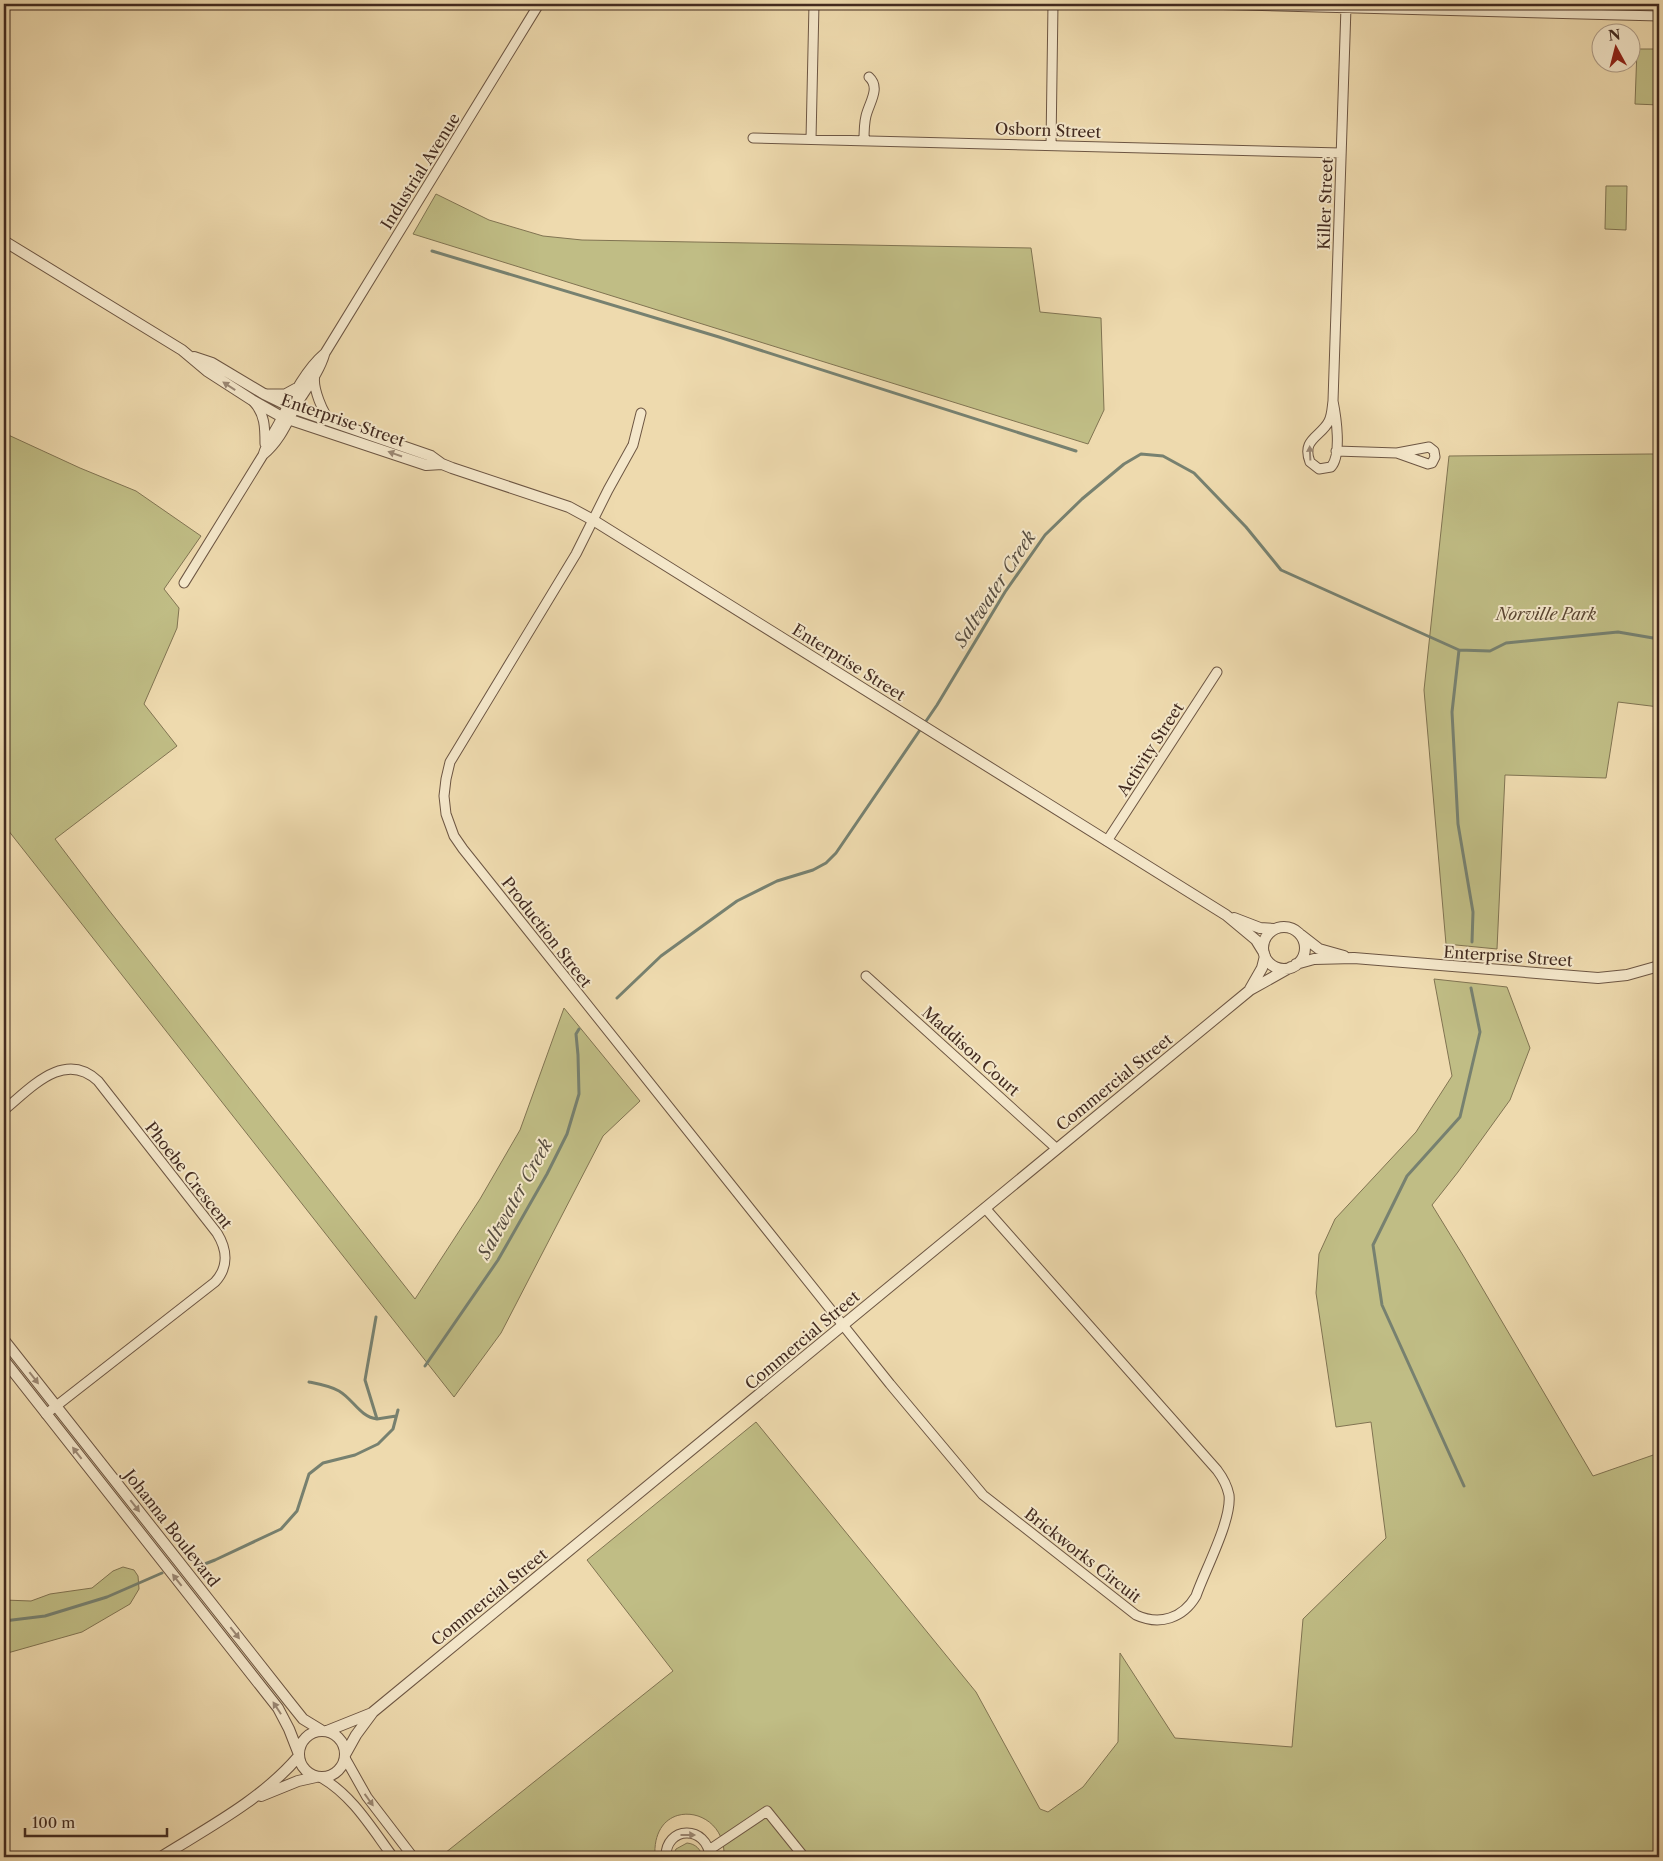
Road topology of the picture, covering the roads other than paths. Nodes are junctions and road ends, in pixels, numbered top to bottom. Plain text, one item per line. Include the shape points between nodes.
1 (539, 4) edge
2 (814, 4) edge
3 (1053, 4) edge
4 (1202, 4) edge
5 (1381, 6) edge
6 (1346, 7) junction
7 (1659, 16) edge
8 (869, 77) dead end
9 (753, 138) dead end
10 (811, 139) junction
11 (864, 141) junction
12 (1050, 145) junction
13 (1341, 153) junction
14 (4, 241) edge
15 (325, 353) junction
16 (189, 355) junction
17 (315, 375) junction
18 (301, 384) junction
19 (264, 394) junction
20 (252, 400) junction
21 (1333, 401) junction
22 (289, 413) junction
23 (641, 413) dead end
24 (332, 422) junction
25 (264, 451) junction
26 (1336, 452) junction
27 (1397, 454) dead end
28 (442, 464) junction
29 (593, 520) junction
30 (184, 583) dead end
31 (1217, 672) dead end
32 (1107, 841) junction
33 (1226, 915) junction
34 (1274, 929) junction
35 (1300, 935) junction
36 (1264, 954) junction
37 (1354, 958) junction
38 (1293, 966) junction
39 (1659, 966) edge
40 (866, 976) dead end
41 (1250, 990) junction
42 (4, 1110) edge
43 (1057, 1149) junction
44 (985, 1208) junction
45 (843, 1326) junction
46 (4, 1342) edge
47 (4, 1360) edge
48 (56, 1406) junction
49 (46, 1414) junction
50 (373, 1712) junction
51 (324, 1731) junction
52 (298, 1754) junction
53 (345, 1755) junction
54 (319, 1777) junction
55 (253, 1799) junction
56 (709, 1854) edge
57 (161, 1857) edge
58 (393, 1857) edge
59 (413, 1857) edge
60 (666, 1857) edge
61 (804, 1857) edge

1 - 15 street, Industrial Avenue
2 - 10 street
3 - 12 street
4 - 6 street
5 - 6 street
5 - 7 street
6 - 13 street, Killer Street
8 - 11 street via 874,87 865,118
9 - 10 street, Osborn Street
10 - 11 street, Osborn Street
11 - 12 street, Osborn Street
12 - 13 street, Osborn Street
13 - 21 street, Killer Street
14 - 16 street, Enterprise Street
15 - 17 street, Industrial Avenue
15 - 18 street, Industrial Avenue via 315,361
16 - 19 street, Enterprise Street via 212,363
20 -> 16 street, Enterprise Street via 207,371
17 - 22 street, Industrial Avenue
17 - 24 street via 314,385 325,415
18 - 19 street via 285,394
18 - 22 street, Industrial Avenue
19 - 22 street, Enterprise Street
20 - 22 street, Enterprise Street
20 - 25 street via 264,420
21 - 26 street
26 -> 21 street via 1334,464 1328,468 1315,468 1308,458 1309,445 1328,422
22 - 24 street, Enterprise Street
22 - 25 street, Industrial Avenue via 273,447
28 -> 22 street, Enterprise Street via 426,465
23 - 29 street, Production Street via 635,442
24 - 28 street, Enterprise Street via 431,456
25 - 30 street, Industrial Avenue
26 - 27 street
28 - 29 street, Enterprise Street via 569,508
29 - 32 street, Enterprise Street
29 - 45 street, Production Street via 576,554 450,762 444,796 448,824 463,849 526,930
31 - 32 street, Activity Street
32 - 33 street, Enterprise Street
33 - 34 street, Enterprise Street via 1260,928
33 - 36 street, Enterprise Street via 1256,940
34 - 35 street via 1288,927
34 - 36 street via 1265,939
35 - 37 street, Enterprise Street via 1319,948
35 - 38 street via 1304,941 1303,955
36 - 38 street via 1275,966
36 - 41 street, Commercial Street via 1262,968
37 - 38 street, Enterprise Street via 1314,959
37 - 39 street, Enterprise Street via 1598,978 1627,976
38 - 41 street, Commercial Street
40 - 43 street, Maddison Court
41 - 43 street, Commercial Street
42 - 48 street, Phoebe Crescent via 52,1073 70,1069 88,1074 98,1081 224,1246 224,1268 215,1282
43 - 44 street, Commercial Street
44 - 45 street, Commercial Street
44 - 45 street, Brickworks Circuit via 1217,1470 1226,1486 1227,1518 1196,1596 1186,1610 1160,1620 1136,1615 1001,1510 968,1478
45 - 50 street, Commercial Street
46 -> 48 street, Johanna Boulevard
47 - 49 street, Johanna Boulevard
48 - 49 street, Phoebe Crescent
48 -> 51 street, Johanna Boulevard via 303,1719
52 -> 49 street, Johanna Boulevard via 278,1708
50 - 51 street, Commercial Street
50 - 53 street, Commercial Street
51 - 52 street via 306,1736
51 - 53 street via 340,1738
52 - 54 street via 304,1769
52 - 55 street via 288,1768
53 - 54 street via 337,1772
53 -> 59 street via 367,1797
54 - 55 street via 298,1781
54 - 58 street via 336,1786 354,1805
55 - 57 street
60 -> 56 street via 672,1840 684,1833 703,1839
56 - 61 street via 767,1811

